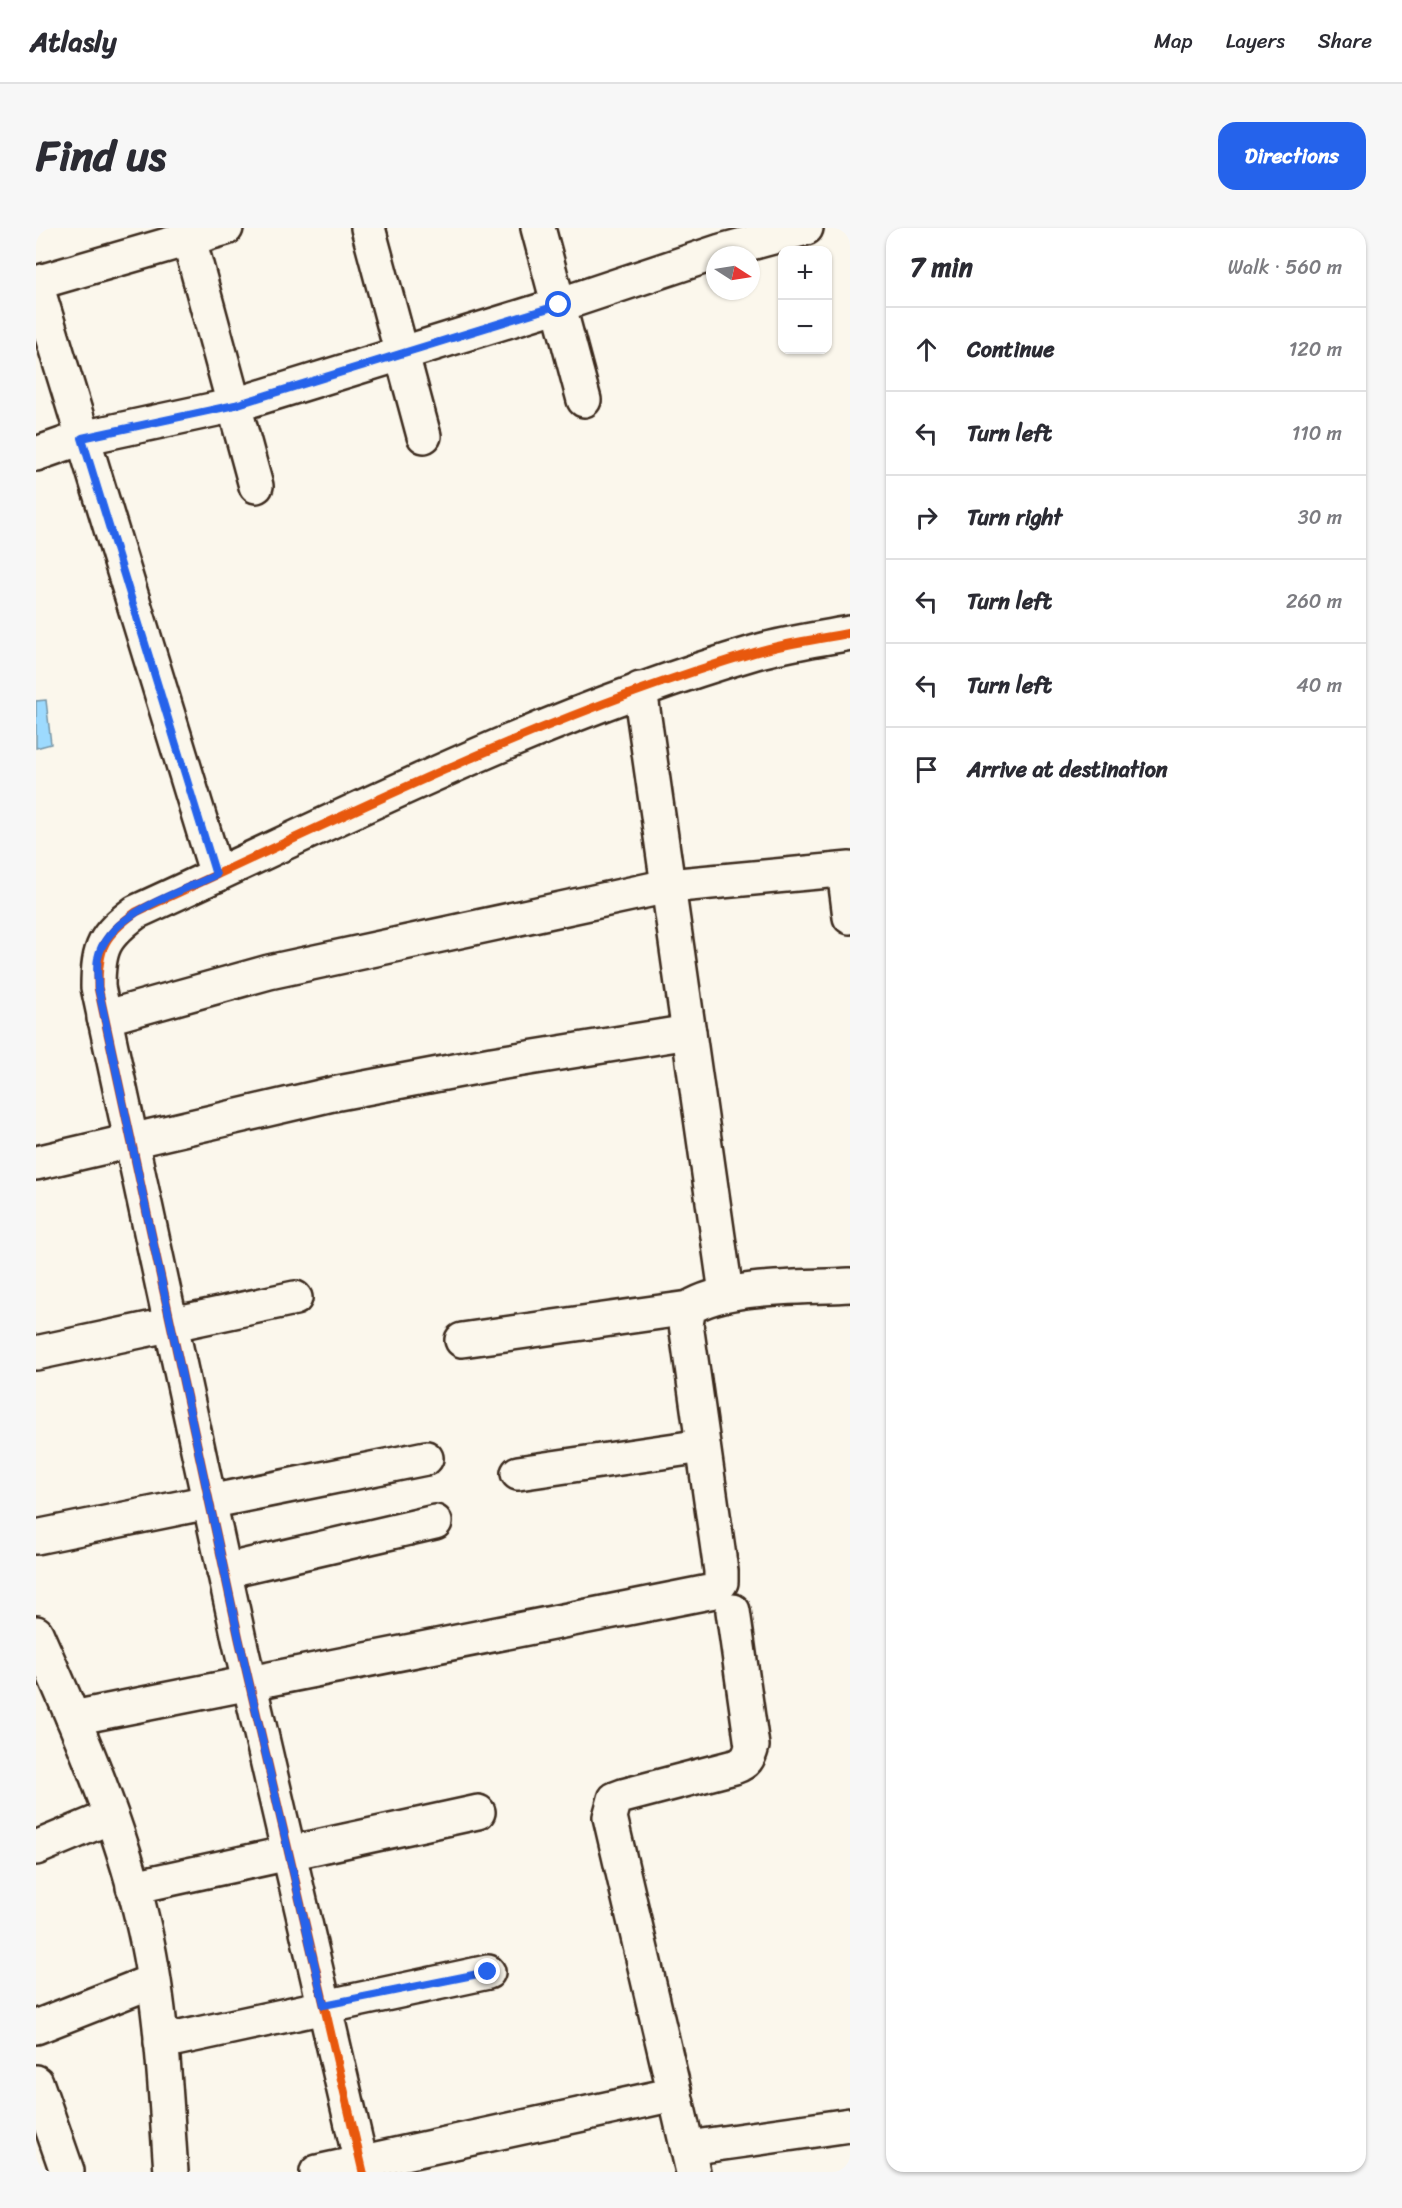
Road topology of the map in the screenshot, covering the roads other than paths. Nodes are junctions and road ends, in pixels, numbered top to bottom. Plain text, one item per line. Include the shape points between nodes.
1 (226, 228) edge
2 (368, 228) edge
3 (538, 228) edge
4 (807, 228) edge
5 (188, 233) edge
6 (717, 240) edge
7 (36, 283) edge
8 (559, 305) junction
9 (402, 353) junction
10 (584, 400) dead end
11 (235, 405) junction
12 (424, 435) dead end
13 (82, 438) junction
14 (36, 454) edge
15 (256, 486) dead end
16 (850, 633) edge
17 (640, 689) junction
18 (847, 870) edge
19 (216, 875) junction
20 (668, 886) junction
21 (850, 917) edge
22 (104, 1018) junction
23 (688, 1032) junction
24 (132, 1142) junction
25 (36, 1163) edge
26 (850, 1285) edge
27 (726, 1293) junction
28 (295, 1298) dead end
29 (689, 1308) junction
30 (170, 1324) junction
31 (462, 1340) dead end
32 (36, 1353) edge
33 (703, 1446) junction
34 (426, 1458) dead end
35 (518, 1473) dead end
36 (209, 1501) junction
37 (435, 1522) dead end
38 (36, 1537) edge
39 (224, 1571) junction
40 (734, 1611) dead end
41 (36, 1634) edge
42 (45, 1679) edge
43 (249, 1684) junction
44 (73, 1718) junction
45 (478, 1812) dead end
46 (110, 1817) junction
47 (36, 1848) edge
48 (290, 1853) junction
49 (132, 1887) junction
50 (488, 1972) dead end
51 (153, 1981) junction
52 (324, 2005) junction
53 (36, 2026) edge
54 (161, 2042) junction
55 (36, 2082) edge
56 (675, 2094) junction
57 (850, 2125) edge
58 (691, 2160) edge
59 (362, 2168) edge
60 (67, 2171) edge
61 (171, 2172) edge
62 (317, 2172) edge

1 - 5 street
2 - 9 street
3 - 8 street
4 - 6 street
5 - 7 street
5 - 11 street
6 - 8 street
7 - 13 street
8 - 9 street
8 - 10 street
9 - 11 street
9 - 12 street
11 - 13 street
11 - 15 street
13 - 14 street
13 - 19 street
16 - 17 street via 759,651
17 - 19 street via 504,743
17 - 20 street
18 - 20 street
18 - 21 street
19 - 22 street via 136,912 114,928 98,957
20 - 22 street via 269,972
20 - 23 street
22 - 24 street
23 - 24 street via 333,1094
23 - 27 street
24 - 25 street
24 - 30 street
26 - 27 street
27 - 29 street
28 - 30 street
29 - 31 street
29 - 33 street via 686,1324
30 - 32 street
30 - 36 street
33 - 35 street
33 - 43 street via 721,1570 721,1581 714,1591
34 - 36 street
36 - 38 street
36 - 39 street
37 - 39 street
39 - 43 street
40 - 56 street via 752,1746 744,1763 623,1796 615,1799 611,1807 610,1817
41 - 42 street
42 - 44 street
43 - 44 street
43 - 48 street
44 - 46 street
45 - 48 street
46 - 47 street
46 - 49 street
48 - 49 street
48 - 52 street
49 - 51 street
50 - 52 street
51 - 53 street
51 - 54 street
52 - 54 street
52 - 59 street
54 - 61 street
55 - 60 street
56 - 58 street
56 - 59 street
57 - 58 street
59 - 62 street

